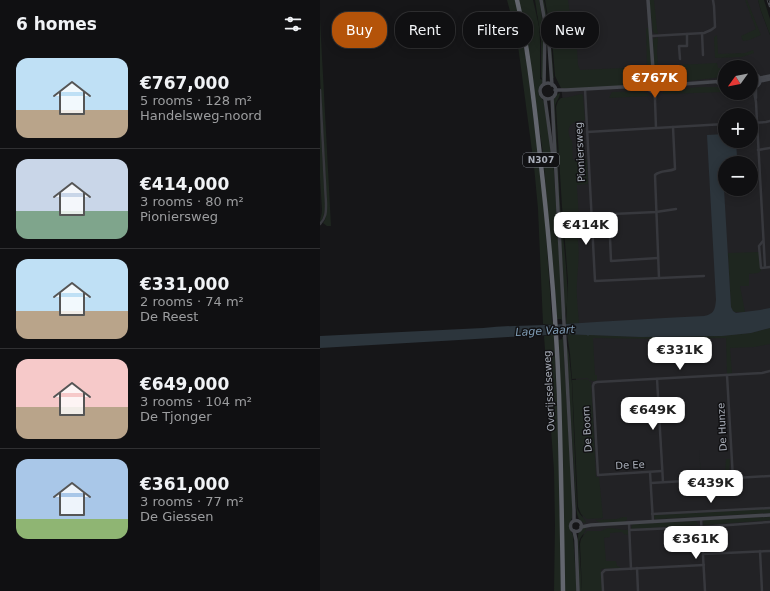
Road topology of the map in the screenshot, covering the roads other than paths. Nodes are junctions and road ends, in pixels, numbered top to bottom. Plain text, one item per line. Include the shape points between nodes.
1 (517, 0) edge
2 (541, 0) edge
3 (648, 0) edge
4 (713, 0) edge
5 (543, 12) edge
6 (702, 33) junction
7 (687, 34) junction
8 (652, 36) junction
9 (545, 48) edge
10 (549, 48) edge
11 (703, 56) dead end
12 (680, 59) dead end
13 (758, 78) edge
14 (770, 78) edge
15 (654, 80) junction
16 (760, 80) junction
17 (718, 82) edge
18 (544, 84) junction
19 (758, 84) edge
20 (552, 85) junction
21 (660, 85) junction
22 (649, 86) junction
23 (585, 89) junction
24 (320, 90) edge
25 (555, 91) junction
26 (655, 91) junction
27 (552, 98) junction
28 (545, 99) junction
29 (770, 121) edge
30 (758, 122) edge
31 (718, 124) edge
32 (673, 127) junction
33 (656, 128) junction
34 (587, 132) junction
35 (770, 148) edge
36 (758, 150) joint
37 (556, 170) junction
38 (676, 209) dead end
39 (656, 212) junction
40 (608, 214) junction
41 (591, 215) junction
42 (320, 224) edge
43 (658, 258) junction
44 (770, 267) edge
45 (704, 276) dead end
46 (659, 278) junction
47 (770, 371) edge
48 (727, 375) junction
49 (657, 379) junction
50 (650, 472) junction
51 (662, 472) junction
52 (598, 475) joint
53 (770, 476) edge
54 (733, 479) junction
55 (663, 482) junction
56 (651, 483) junction
57 (770, 508) edge
58 (652, 514) junction
59 (770, 515) edge
60 (702, 519) junction
61 (575, 520) junction
62 (653, 522) junction
63 (770, 522) edge
64 (629, 523) junction
65 (581, 526) junction
66 (702, 527) junction
67 (630, 530) junction
68 (575, 531) junction
69 (760, 551) junction
70 (770, 551) edge
71 (703, 554) junction
72 (704, 565) junction
73 (637, 568) junction
74 (631, 569) junction
75 (563, 591) edge
76 (578, 591) edge
77 (603, 591) edge
78 (638, 591) edge
79 (705, 591) edge
80 (762, 591) edge

1 - 75 highway, Overijsselseweg / N307 via 534,106 555,321
2 - 5 main road
3 - 8 main road
4 - 6 street via 714,27
6 - 7 street
6 - 11 street
7 - 8 street
7 - 12 street via 687,46 679,46
8 - 15 main road
9 - 18 main road
10 - 20 main road
13 - 16 main road
14 - 16 main road
15 - 21 main road
15 - 22 main road
16 - 19 main road
17 - 21 main road
18 - 20 main road
18 - 28 main road via 540,92
20 - 25 main road
21 - 26 main road
22 - 23 main road
22 - 26 main road via 650,90
23 - 25 main road
23 - 34 street, Pioniersweg
24 - 42 street via 326,204 326,213
25 - 27 main road
26 - 33 street
27 - 28 main road
27 - 37 main road
28 - 37 main road
29 - 30 street
31 - 32 street
32 - 33 street
32 - 39 street via 675,169 655,175
33 - 34 street
34 - 41 street, Pioniersweg
35 - 36 street
36 - 44 street via 764,241 759,246 759,251 761,268
37 - 61 main road
38 - 39 street
39 - 40 street
39 - 43 street
40 - 41 street
40 - 43 street via 611,261
41 - 46 street, Pioniersweg via 595,282
43 - 46 street
45 - 46 street, Pioniersweg
47 - 48 street
48 - 49 street
48 - 54 street, De Hunze
49 - 51 street
49 - 52 street, De Boorn via 594,383
50 - 51 street, De Ee
50 - 52 street, De Ee
50 - 56 street
51 - 55 street
53 - 54 street
54 - 55 street
55 - 56 street
56 - 58 street
57 - 58 street
58 - 62 street
59 - 60 main road
60 - 62 main road
60 - 66 street
61 - 65 main road
61 - 68 main road via 570,526
62 - 64 main road
63 - 66 street
64 - 65 main road
64 - 67 street
65 - 68 main road via 580,530
66 - 67 street
66 - 71 street
67 - 74 street
68 - 76 main road
69 - 70 street
69 - 71 street
69 - 80 street
71 - 72 street
72 - 73 street
72 - 79 street
73 - 74 street
73 - 78 street
74 - 77 street via 603,571

